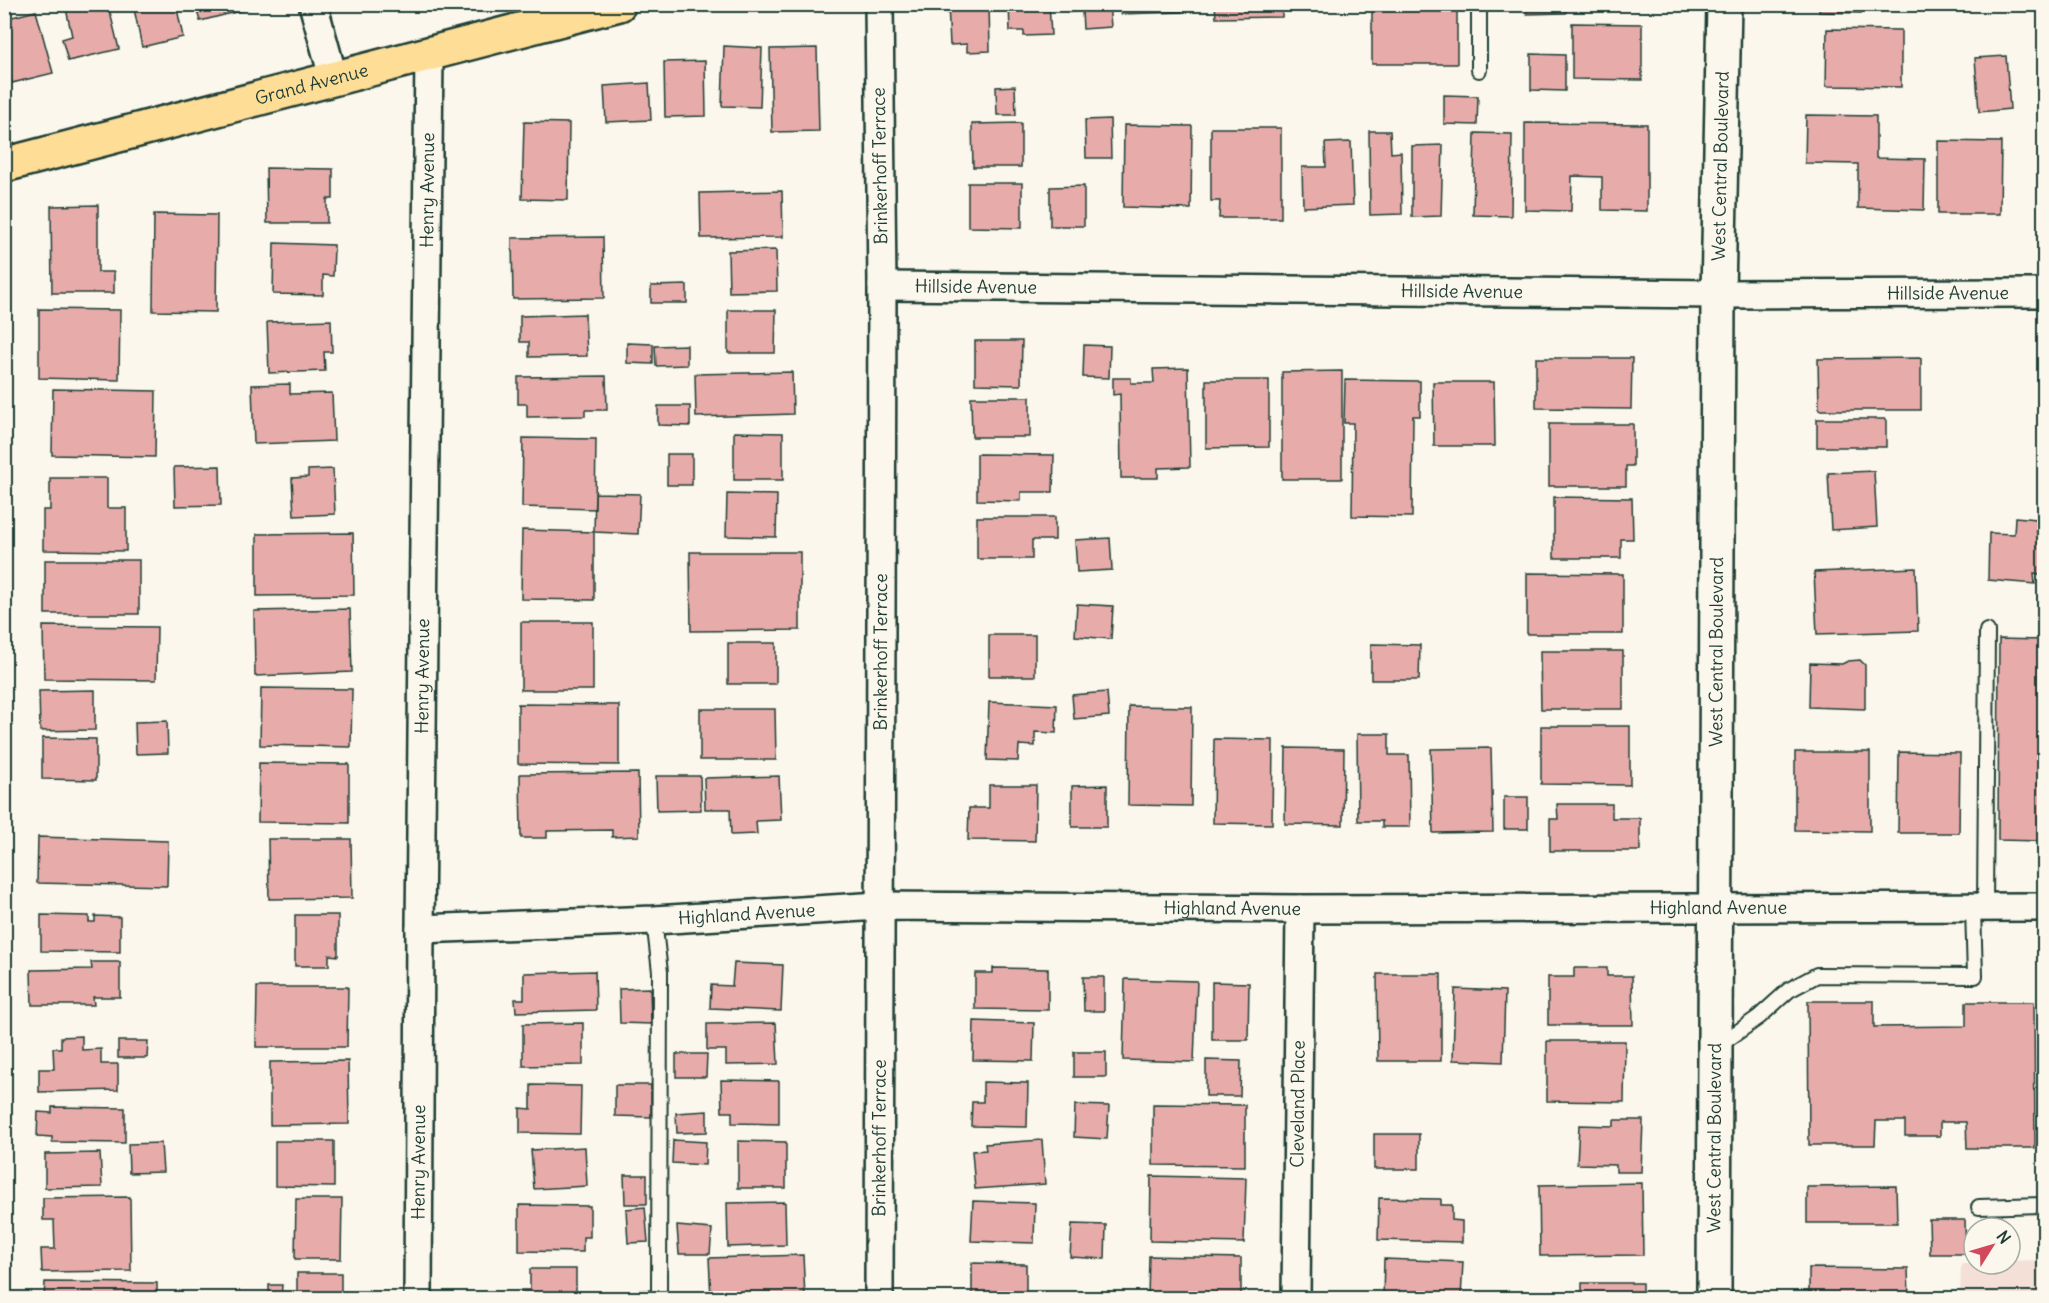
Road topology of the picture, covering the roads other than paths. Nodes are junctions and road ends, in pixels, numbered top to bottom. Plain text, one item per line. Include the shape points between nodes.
1 (313, 4) edge
2 (618, 4) edge
3 (879, 4) edge
4 (1479, 4) edge
5 (1724, 4) edge
6 (429, 54) junction
7 (1479, 70) dead end
8 (334, 80) junction
9 (4, 165) edge
10 (882, 286) junction
11 (2044, 293) edge
12 (1719, 294) junction
13 (1988, 631) dead end
14 (879, 906) junction
15 (2044, 907) edge
16 (1979, 908) junction
17 (1300, 909) junction
18 (1717, 909) junction
19 (654, 920) junction
20 (420, 929) junction
21 (1716, 1047) junction
22 (2044, 1205) edge
23 (1979, 1207) dead end
24 (418, 1299) edge
25 (659, 1299) edge
26 (879, 1299) edge
27 (1296, 1299) edge
28 (1714, 1299) edge

1 - 8 street
2 - 6 main road, Grand Avenue
3 - 10 street, Brinkerhoff Terrace
4 - 7 lane
5 - 12 main road, West Central Boulevard
6 - 8 main road, Grand Avenue
6 - 20 street, Henry Avenue
8 - 9 main road, Grand Avenue
10 - 12 street, Hillside Avenue
10 - 14 street, Brinkerhoff Terrace
11 - 12 street, Hillside Avenue
12 - 18 main road, West Central Boulevard
13 - 16 lane
14 - 17 street, Highland Avenue
14 - 19 street, Highland Avenue
14 - 26 street, Brinkerhoff Terrace
15 - 16 street, Highland Avenue
16 - 18 street, Highland Avenue
16 - 21 lane via 1975,976 1817,975 1790,990
17 - 18 street, Highland Avenue
17 - 27 street, Cleveland Place
18 - 21 main road, West Central Boulevard
19 - 20 street, Highland Avenue
19 - 25 lane via 660,972
20 - 24 street, Henry Avenue
21 - 28 main road, West Central Boulevard
22 - 23 lane

